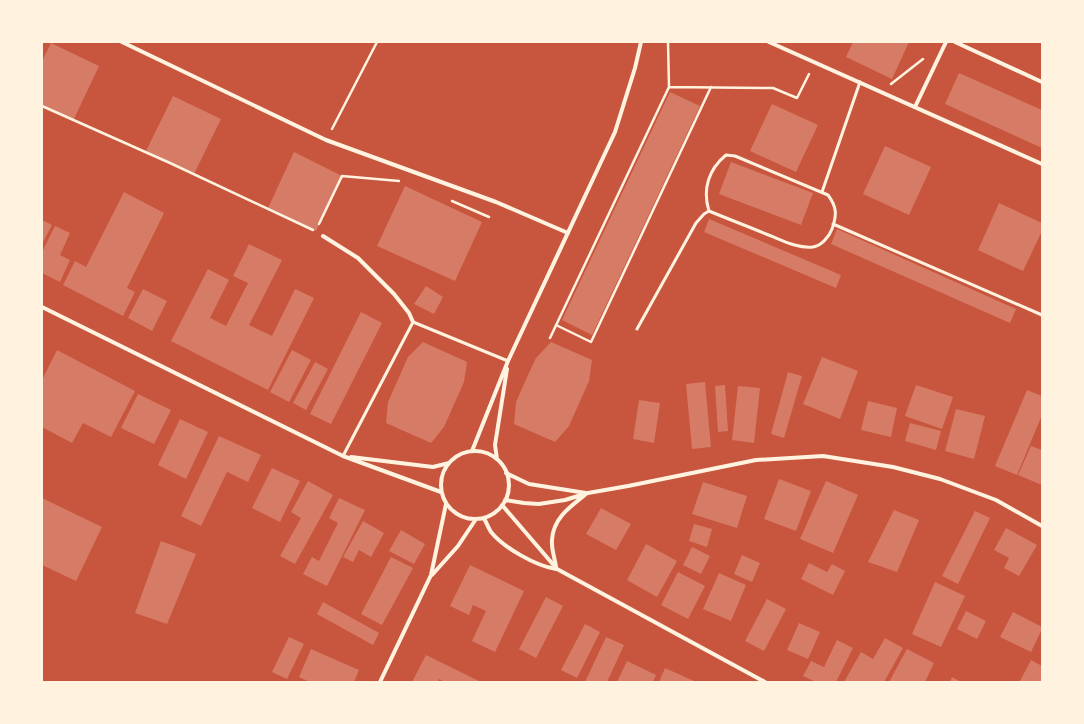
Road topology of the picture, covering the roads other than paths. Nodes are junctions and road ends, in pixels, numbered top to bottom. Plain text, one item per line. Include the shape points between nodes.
1 (122, 42) edge
2 (641, 42) edge
3 (769, 42) edge
4 (946, 42) edge
5 (955, 42) edge
6 (860, 82) junction
7 (1042, 82) edge
8 (915, 107) junction
9 (1042, 164) edge
10 (822, 192) junction
11 (708, 211) junction
12 (834, 224) junction
13 (568, 233) junction
14 (323, 236) dead end
15 (42, 307) edge
16 (1042, 315) edge
17 (413, 322) junction
18 (637, 330) dead end
19 (508, 361) junction
20 (472, 451) junction
21 (343, 456) junction
22 (497, 459) junction
23 (449, 462) junction
24 (506, 473) junction
25 (441, 492) junction
26 (588, 493) junction
27 (505, 500) junction
28 (446, 504) junction
29 (502, 505) junction
30 (484, 518) junction
31 (476, 519) junction
32 (1042, 526) edge
33 (556, 569) junction
34 (431, 575) junction
35 (380, 682) edge
36 (766, 682) edge

1 - 13 street via 326,140 496,202
2 - 13 street via 615,132
3 - 6 street
4 - 8 street
5 - 7 street
6 - 8 street
6 - 10 lane
8 - 9 street
10 - 11 lane via 735,156 726,155 718,162 705,190
10 - 12 lane via 828,195 834,207
11 - 12 lane via 797,246 806,247 818,245 830,233
11 - 18 lane via 696,223
12 - 16 lane
13 - 19 street
14 - 17 street via 358,258 394,294
15 - 21 street
17 - 19 lane
17 - 21 lane
19 - 20 street
19 - 22 street via 495,445
20 - 22 street via 485,452
20 - 23 street via 459,454
21 - 23 street via 433,467
21 - 25 street
22 - 24 street
23 - 25 street via 441,478
24 - 26 street via 530,484
24 - 27 street via 509,486
25 - 28 street
26 - 27 street via 540,504
26 - 32 street via 756,460 823,456 893,467 940,479 996,500
26 - 33 street via 564,512 556,525 552,540
27 - 29 street
28 - 31 street via 459,516
28 - 34 street
29 - 30 street
29 - 33 street
30 - 31 street
30 - 33 street via 492,532 515,551 542,566
31 - 34 street via 458,546
33 - 36 street
34 - 35 street

